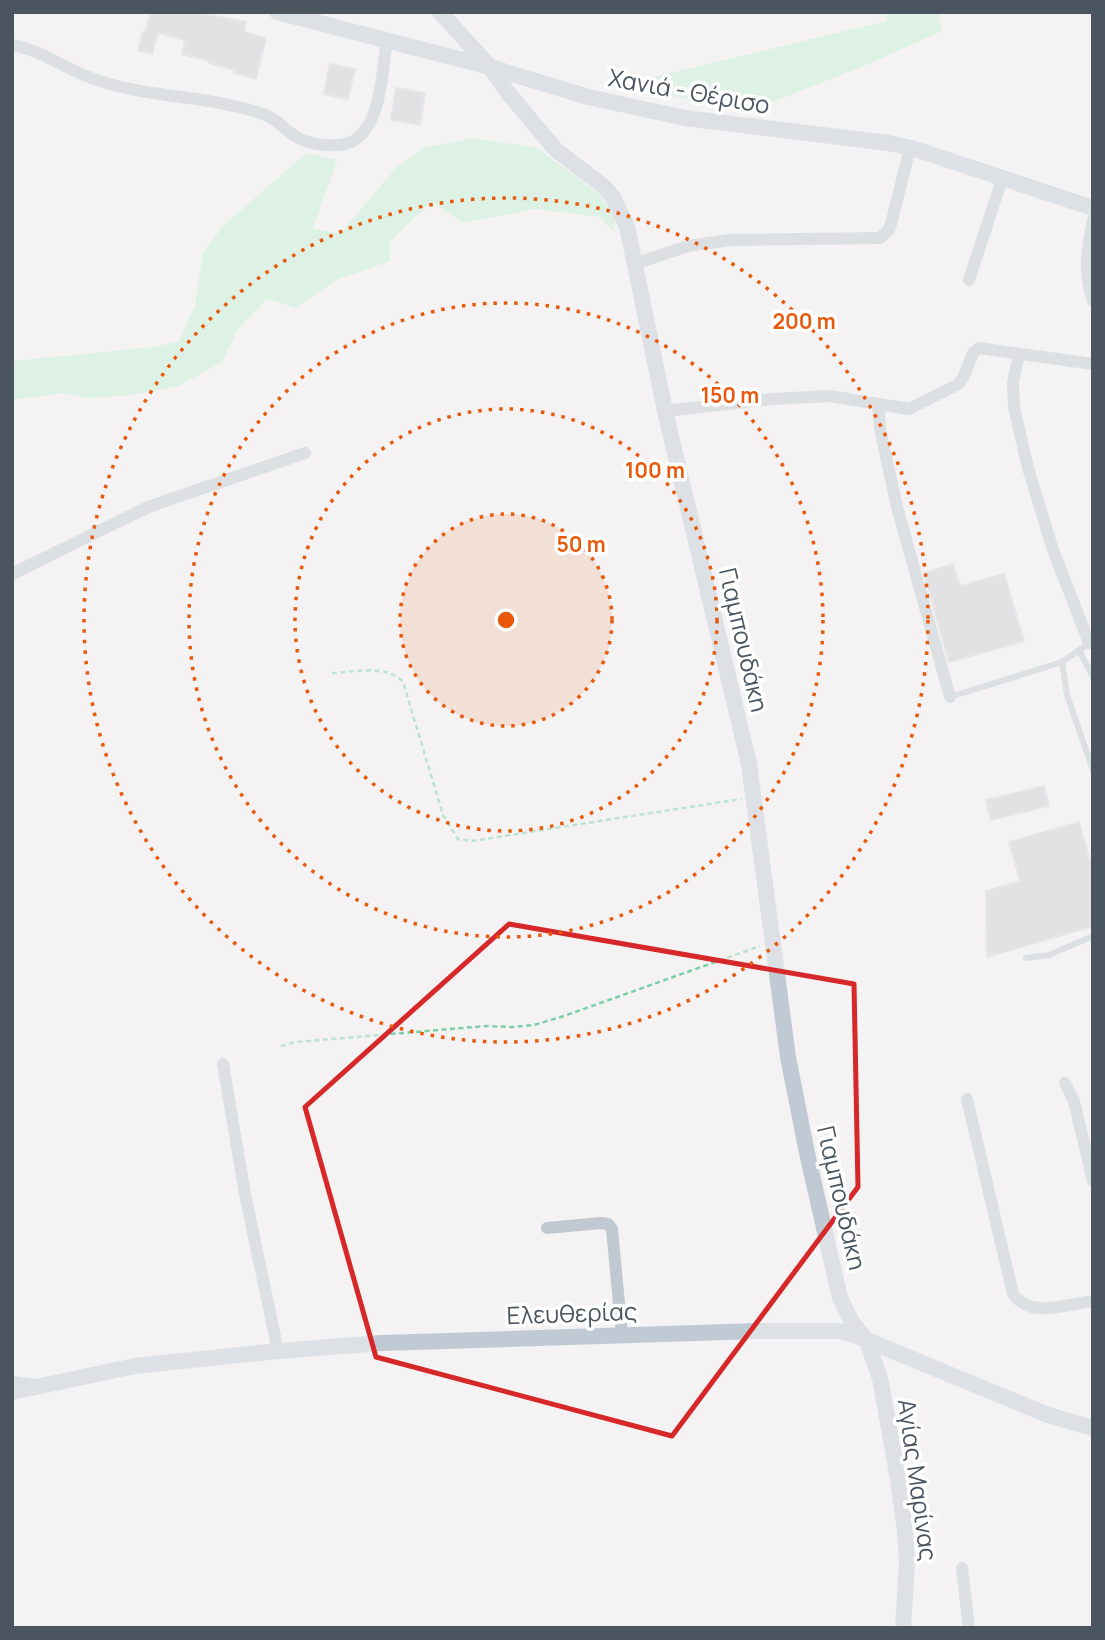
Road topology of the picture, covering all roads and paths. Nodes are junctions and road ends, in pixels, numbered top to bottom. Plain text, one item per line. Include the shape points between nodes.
1 (277, 12) edge
2 (440, 12) edge
3 (387, 40) junction
4 (12, 45) edge
5 (490, 67) junction
6 (909, 148) junction
7 (1002, 179) junction
8 (1093, 208) edge
9 (1093, 220) edge
10 (635, 264) junction
11 (969, 281) dead end
12 (1093, 300) edge
13 (1019, 355) junction
14 (1093, 364) edge
15 (878, 404) junction
16 (665, 411) junction
17 (304, 453) dead end
18 (12, 574) edge
19 (1087, 646) edge
20 (1062, 662) junction
21 (332, 673) dead end
22 (1093, 677) edge
23 (950, 697) joint
24 (1093, 770) edge
25 (753, 797) junction
26 (1093, 936) edge
27 (773, 941) junction
28 (1026, 958) dead end
29 (281, 1046) dead end
30 (223, 1064) dead end
31 (1065, 1083) dead end
32 (967, 1100) dead end
33 (1093, 1181) edge
34 (547, 1228) dead end
35 (1093, 1301) edge
36 (622, 1335) junction
37 (867, 1341) junction
38 (278, 1351) junction
39 (12, 1382) edge
40 (41, 1387) junction
41 (12, 1392) edge
42 (1093, 1428) edge
43 (962, 1568) dead end
44 (903, 1628) edge
45 (969, 1628) edge

1 - 3 main road, Χανιά - Θέρισο
2 - 5 main road, Γιαμπουδάκη
3 - 4 street via 372,119 350,142 336,145 309,142 275,119 240,107 146,93 86,76 39,52
3 - 5 main road, Χανιά - Θέρισο
5 - 6 main road, Χανιά - Θέρισο via 588,97 685,118
5 - 10 main road, Γιαμπουδάκη via 556,150 613,197 627,226
6 - 7 main road, Χανιά - Θέρισο
6 - 10 street via 889,230 880,238 729,240 688,246
7 - 8 main road, Χανιά - Θέρισο
7 - 11 street
9 - 12 street via 1086,270
10 - 16 main road, Γιαμπουδάκη
13 - 14 street
13 - 15 street via 975,349 964,376 953,388 909,409
13 - 19 street via 1014,407 1028,468
15 - 16 street via 830,396
15 - 23 street via 897,507
16 - 25 main road, Γιαμπουδάκη
17 - 18 street via 148,507
19 - 20 lane
19 - 22 lane
20 - 23 lane
20 - 24 lane via 1067,695
21 - 25 path via 396,674 443,815 457,839 472,841
25 - 27 main road, Γιαμπουδάκη
26 - 28 lane via 1049,956
27 - 29 path via 534,1025
27 - 37 main road, Γιαμπουδάκη via 788,1057 840,1298
30 - 38 street
31 - 33 street via 1074,1101
32 - 35 street via 1013,1294 1022,1305 1039,1309
34 - 36 street via 601,1223 612,1229
36 - 37 main road, Ελευθερίας via 839,1331
36 - 38 main road, Ελευθερίας
37 - 42 main road, Ελευθερίας via 1048,1415
37 - 44 main road, Αγίας Μαρίνας via 880,1378 898,1479 907,1562
38 - 40 main road, Ελευθερίας via 135,1366
39 - 40 street
40 - 41 main road, Ελευθερίας
43 - 45 street

